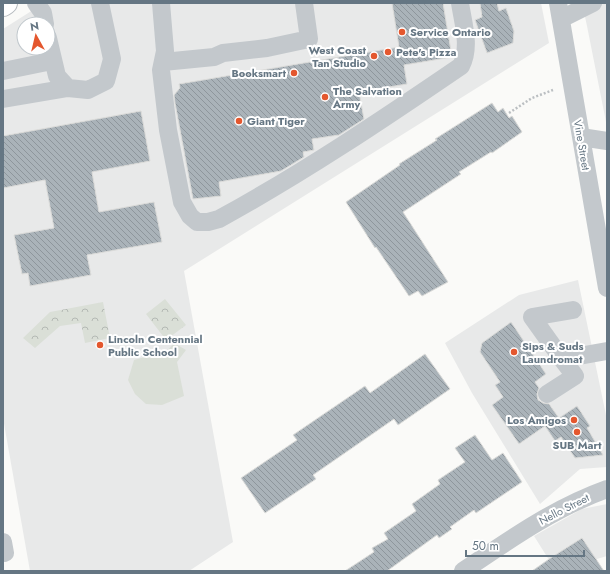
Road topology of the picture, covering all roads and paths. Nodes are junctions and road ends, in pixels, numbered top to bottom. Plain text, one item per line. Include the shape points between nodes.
1 (6, 3) edge
2 (36, 3) edge
3 (100, 3) edge
4 (161, 3) edge
5 (304, 3) edge
6 (460, 3) edge
7 (593, 3) edge
8 (3, 5) edge
9 (560, 11) edge
10 (44, 16) edge
11 (51, 56) edge
12 (52, 62) junction
13 (163, 62) junction
14 (3, 71) edge
15 (68, 88) junction
16 (553, 90) dead end
17 (3, 99) edge
18 (509, 113) dead end
19 (581, 137) junction
20 (607, 141) edge
21 (603, 245) edge
22 (607, 288) edge
23 (573, 310) dead end
24 (607, 351) edge
25 (562, 359) junction
26 (546, 394) dead end
27 (607, 489) edge
28 (3, 542) edge
29 (3, 553) edge
30 (463, 571) edge

1 - 8 main road
2 - 10 street
3 - 15 street via 112,59 106,81 88,90
4 - 13 street via 165,51
5 - 13 street via 309,39 224,53 214,57
6 - 13 street via 466,44 465,58 461,66 311,166 219,219 208,222 197,222 182,202 168,130 161,70
7 - 9 street
9 - 19 street, Vine Street
11 - 12 street
12 - 14 street
12 - 15 street via 57,76
15 - 17 street
16 - 18 path via 532,98
19 - 20 street
19 - 21 street, Vine Street
21 - 22 street, Vine Street
23 - 25 street via 532,317
24 - 25 street
25 - 26 street via 575,376
27 - 30 street, Nello Street via 580,499 540,520
28 - 29 street

